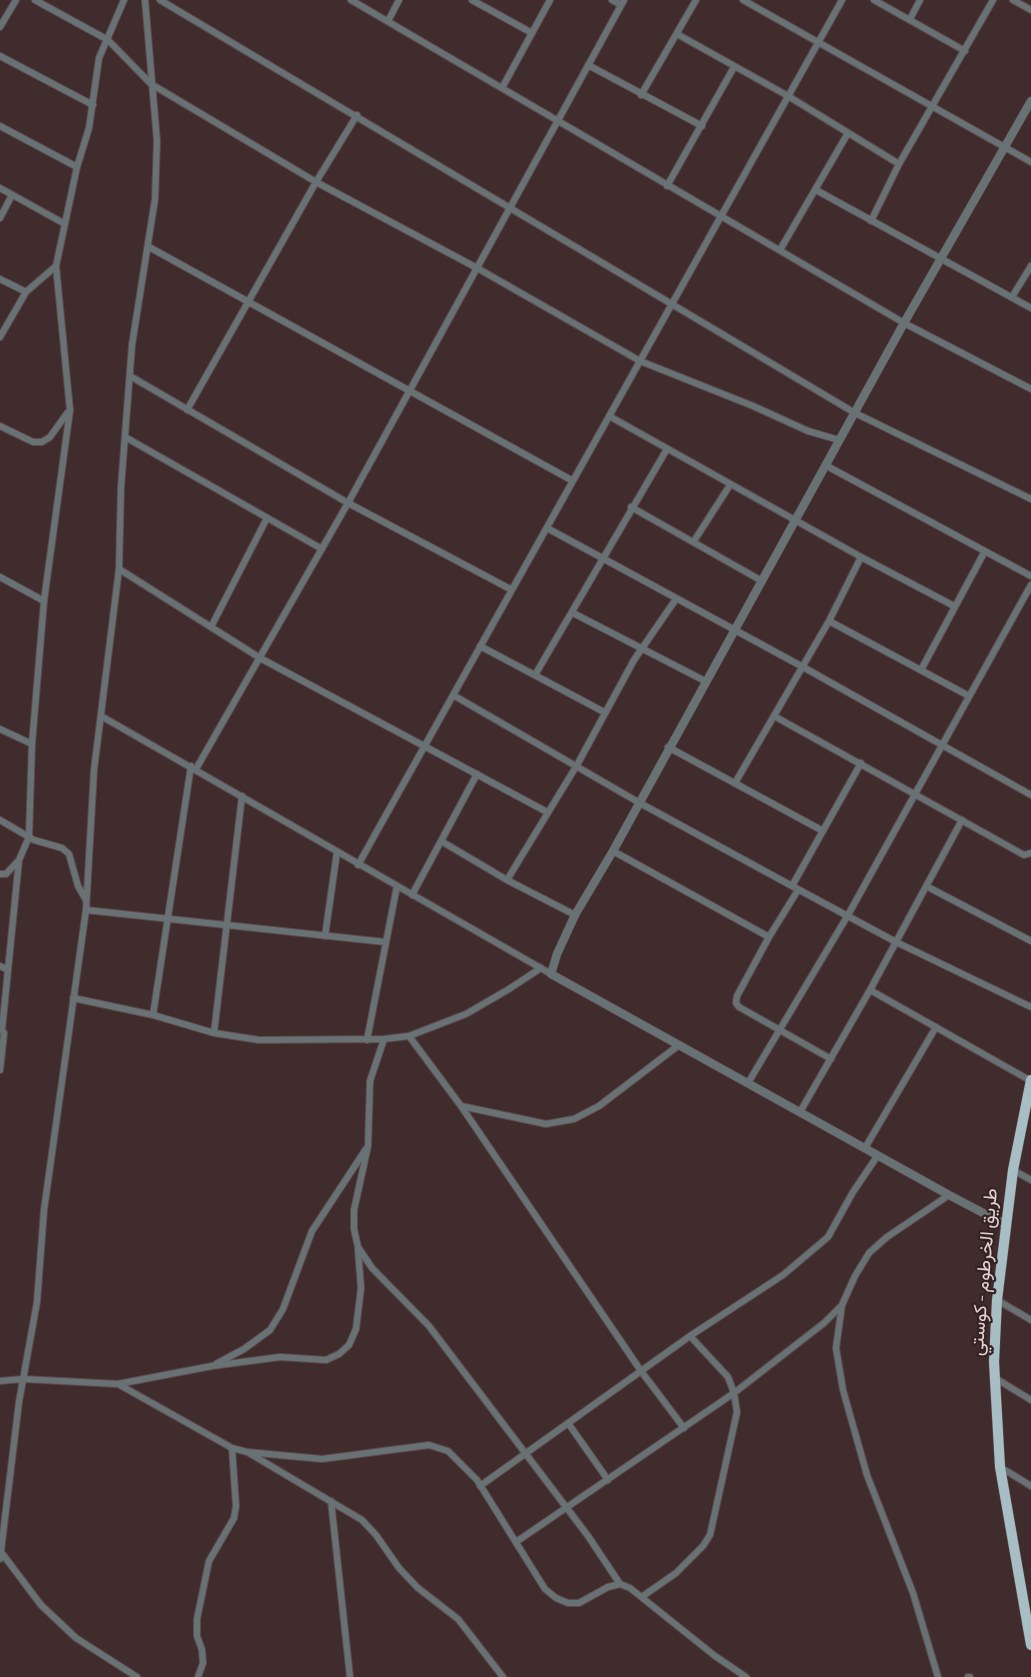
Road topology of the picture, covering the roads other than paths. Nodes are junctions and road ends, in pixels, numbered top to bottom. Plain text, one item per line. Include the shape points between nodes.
1 (16, 0) edge
2 (35, 0) edge
3 (124, 0) edge
4 (145, 0) edge
5 (160, 0) edge
6 (351, 0) edge
7 (400, 0) edge
8 (472, 0) edge
9 (550, 0) edge
10 (612, 0) edge
11 (696, 0) edge
12 (743, 0) edge
13 (842, 0) edge
14 (874, 0) edge
15 (920, 0) edge
16 (993, 0) edge
17 (1013, 0) edge
18 (622, 2) edge
19 (1031, 10) edge
20 (910, 19) junction
21 (388, 21) junction
22 (0, 28) edge
23 (532, 33) junction
24 (677, 34) junction
25 (108, 40) junction
26 (818, 43) junction
27 (965, 51) junction
28 (0, 56) edge
29 (588, 65) junction
30 (734, 67) junction
31 (151, 84) junction
32 (502, 88) junction
33 (641, 95) junction
34 (788, 96) junction
35 (1031, 101) edge
36 (93, 105) junction
37 (932, 106) junction
38 (357, 115) junction
39 (557, 121) junction
40 (0, 126) edge
41 (702, 126) junction
42 (848, 133) junction
43 (1006, 147) junction
44 (1031, 162) edge
45 (899, 164) junction
46 (76, 167) junction
47 (316, 182) junction
48 (667, 186) junction
49 (0, 188) edge
50 (816, 190) junction
51 (12, 195) junction
52 (509, 208) junction
53 (721, 217) junction
54 (0, 218) edge
55 (871, 221) junction
56 (65, 224) junction
57 (149, 247) junction
58 (780, 250) junction
59 (940, 260) junction
60 (56, 266) junction
61 (1031, 266) edge
62 (477, 268) junction
63 (0, 278) edge
64 (26, 292) junction
65 (1012, 297) junction
66 (248, 302) junction
67 (672, 304) junction
68 (1031, 308) edge
69 (904, 322) junction
70 (0, 337) edge
71 (640, 361) junction
72 (130, 376) junction
73 (1031, 389) edge
74 (410, 390) junction
75 (70, 410) junction
76 (187, 410) junction
77 (855, 413) junction
78 (609, 416) junction
79 (0, 426) edge
80 (125, 437) junction
81 (839, 440) junction
82 (667, 449) junction
83 (825, 465) junction
84 (572, 481) junction
85 (730, 485) junction
86 (1031, 499) edge
87 (348, 503) junction
88 (631, 507) junction
89 (267, 518) junction
90 (795, 520) junction
91 (546, 528) junction
92 (694, 541) junction
93 (322, 549) junction
94 (985, 551) junction
95 (861, 557) junction
96 (605, 559) junction
97 (119, 569) junction
98 (1031, 576) edge
99 (0, 577) edge
100 (762, 581) junction
101 (1031, 585) edge
102 (512, 590) junction
103 (676, 599) junction
104 (44, 601) junction
105 (954, 606) junction
106 (573, 612) junction
107 (829, 622) junction
108 (211, 627) junction
109 (734, 630) junction
110 (480, 646) junction
111 (642, 649) junction
112 (260, 658) junction
113 (803, 666) junction
114 (921, 670) junction
115 (535, 674) junction
116 (706, 681) junction
117 (453, 695) junction
118 (969, 696) junction
119 (604, 712) junction
120 (101, 716) junction
121 (774, 716) junction
122 (0, 729) edge
123 (32, 744) junction
124 (942, 745) junction
125 (424, 746) junction
126 (668, 747) junction
127 (861, 763) junction
128 (577, 765) junction
129 (193, 768) junction
130 (478, 774) junction
131 (735, 783) junction
132 (915, 793) junction
133 (1031, 795) edge
134 (242, 796) junction
135 (638, 802) junction
136 (547, 812) junction
137 (0, 820) edge
138 (962, 820) junction
139 (823, 831) junction
140 (29, 837) junction
141 (441, 841) junction
142 (613, 850) junction
143 (337, 852) junction
144 (1031, 853) edge
145 (19, 860) junction
146 (358, 865) junction
147 (0, 874) edge
148 (507, 880) junction
149 (397, 886) junction
150 (926, 886) junction
151 (795, 888) junction
152 (412, 894) junction
153 (86, 900) junction
154 (86, 910) junction
155 (575, 915) junction
156 (848, 915) junction
157 (168, 920) junction
158 (226, 926) junction
159 (325, 936) junction
160 (769, 937) junction
161 (1031, 941) edge
162 (384, 942) junction
163 (896, 942) junction
164 (0, 966) edge
165 (542, 968) junction
166 (8, 970) junction
167 (552, 974) junction
168 (870, 990) junction
169 (73, 998) junction
170 (1031, 1007) edge
171 (153, 1015) junction
172 (936, 1027) junction
173 (1, 1029) edge
174 (779, 1031) junction
175 (214, 1033) junction
176 (409, 1036) junction
177 (367, 1040) junction
178 (384, 1040) junction
179 (679, 1045) junction
180 (831, 1059) junction
181 (0, 1070) edge
182 (1031, 1081) edge
183 (748, 1083) junction
184 (461, 1106) junction
185 (800, 1112) junction
186 (368, 1146) junction
187 (865, 1148) junction
188 (878, 1155) junction
189 (1013, 1170) junction
190 (1031, 1180) edge
191 (949, 1196) junction
192 (1006, 1225) junction
193 (358, 1248) junction
194 (997, 1300) junction
195 (842, 1305) junction
196 (1031, 1320) edge
197 (690, 1336) junction
198 (212, 1366) junction
199 (641, 1371) junction
200 (995, 1378) junction
201 (23, 1379) junction
202 (0, 1381) edge
203 (118, 1384) junction
204 (734, 1394) junction
205 (1031, 1400) edge
206 (568, 1422) junction
207 (684, 1428) junction
208 (232, 1448) junction
209 (247, 1452) junction
210 (525, 1453) junction
211 (1000, 1467) junction
212 (608, 1480) junction
213 (480, 1486) junction
214 (1031, 1486) edge
215 (331, 1501) junction
216 (567, 1508) junction
217 (516, 1542) junction
218 (0, 1556) edge
219 (620, 1584) junction
220 (643, 1596) junction
221 (1031, 1645) edge
222 (137, 1677) edge
223 (198, 1677) edge
224 (350, 1677) edge
225 (503, 1677) edge
226 (746, 1677) edge
227 (938, 1677) edge

1 - 22 street
2 - 25 street
3 - 25 street
4 - 31 street
5 - 38 street
6 - 21 street
7 - 21 street
8 - 23 street
9 - 23 street
10 - 18 street
11 - 24 street
12 - 26 street
13 - 26 street
14 - 20 street
15 - 20 street
16 - 27 street
17 - 19 street
18 - 29 street
20 - 27 street
21 - 32 street
23 - 32 street
24 - 30 street
24 - 33 street
25 - 31 street
25 - 36 street via 99,58
26 - 34 street
26 - 37 street
27 - 37 street
28 - 36 street
29 - 33 street
29 - 39 street
30 - 34 street
30 - 41 street
31 - 47 street
31 - 57 street via 157,141
32 - 39 street
33 - 41 street
34 - 42 street
34 - 53 street
35 - 43 street
36 - 46 street
37 - 43 street
37 - 45 street
38 - 47 street
38 - 52 street
39 - 48 street
39 - 52 street
40 - 46 street
41 - 48 street
42 - 45 street
42 - 50 street
43 - 44 street
43 - 59 street
45 - 55 street
46 - 56 street
47 - 62 street
47 - 66 street
48 - 53 street
49 - 51 street
50 - 55 street
50 - 58 street
51 - 54 street
51 - 56 street
52 - 62 street
52 - 67 street
53 - 58 street
53 - 67 street
55 - 59 street
56 - 60 street
57 - 66 street
57 - 72 street via 132,345
58 - 69 street
59 - 65 street
59 - 69 street
60 - 64 street
60 - 75 street
61 - 65 street
62 - 71 street
62 - 74 street
63 - 64 street
64 - 70 street
65 - 68 street
66 - 74 street
66 - 76 street
67 - 71 street
67 - 77 street
69 - 73 street
69 - 77 street
71 - 78 street
71 - 81 street via 808,431
72 - 76 street
72 - 80 street
74 - 84 street
74 - 87 street
75 - 79 street via 50,438 42,442 33,442
75 - 104 street
76 - 87 street
77 - 81 street
77 - 86 street
78 - 82 street
78 - 84 street
80 - 89 street
80 - 97 street
81 - 83 street
82 - 85 street
82 - 88 street
83 - 90 street
83 - 94 street
84 - 91 street
85 - 90 street
85 - 92 street
87 - 93 street
87 - 102 street
88 - 92 street
88 - 96 street
89 - 93 street
89 - 108 street
90 - 95 street
90 - 100 street
91 - 96 street
91 - 102 street
92 - 100 street
93 - 112 street
94 - 98 street
94 - 105 street
95 - 105 street
95 - 107 street
96 - 103 street
96 - 106 street
97 - 108 street
97 - 120 street
99 - 104 street
100 - 109 street
101 - 118 street
102 - 110 street
103 - 109 street
103 - 111 street
104 - 123 street
105 - 114 street
106 - 111 street
106 - 115 street
107 - 113 street
107 - 114 street
108 - 112 street
109 - 113 street
109 - 116 street
110 - 115 street
110 - 117 street
111 - 116 street
111 - 119 street
112 - 125 street
112 - 129 street
113 - 121 street
113 - 124 street
114 - 118 street
115 - 119 street
116 - 126 street
117 - 125 street
117 - 128 street
118 - 124 street
119 - 128 street
120 - 129 street
120 - 153 street via 94,770
121 - 127 street
121 - 131 street
122 - 123 street
123 - 140 street
124 - 132 street
124 - 133 street
125 - 130 street
125 - 146 street
126 - 131 street
126 - 135 street
127 - 132 street
127 - 139 street
128 - 135 street
128 - 136 street
129 - 134 street
129 - 157 street
130 - 136 street
130 - 141 street
131 - 139 street
132 - 138 street
132 - 156 street
134 - 143 street
134 - 158 street
135 - 142 street
135 - 151 street
136 - 148 street
137 - 140 street
138 - 144 street via 1024,854
138 - 150 street
139 - 151 street
140 - 145 street
140 - 153 street via 62,848 69,854 78,886
141 - 148 street
141 - 152 street
142 - 155 street
142 - 160 street
143 - 146 street
143 - 159 street
145 - 147 street via 6,874
145 - 166 street
146 - 149 street
148 - 155 street
149 - 152 street
149 - 162 street
150 - 161 street
150 - 163 street
151 - 156 street
151 - 160 street
152 - 165 street
153 - 154 street
154 - 157 street
154 - 169 street
155 - 167 street via 557,954
156 - 163 street
156 - 174 street
157 - 158 street
157 - 171 street
158 - 159 street
158 - 175 street
159 - 162 street
160 - 174 street via 736,1002 739,1008
162 - 177 street
163 - 168 street
163 - 170 street
164 - 166 street
165 - 167 street
165 - 176 street via 466,1014
166 - 173 street
167 - 179 street
168 - 172 street
168 - 180 street
169 - 171 street
169 - 201 street via 44,1210 37,1302
171 - 175 street
172 - 182 street
172 - 187 street
173 - 181 street via 4,1033
174 - 180 street
174 - 183 street
175 - 177 street via 259,1040
176 - 178 street
176 - 184 street
177 - 178 street
178 - 186 street via 370,1081
179 - 183 street
179 - 184 street via 599,1106 574,1119 546,1124
180 - 185 street
182 - 189 highway, طريق الخرطوم - كوستي
183 - 185 street
184 - 199 street
185 - 187 street
186 - 193 street via 354,1210
186 - 198 street via 312,1230 283,1309 270,1330
187 - 188 street
188 - 191 street
188 - 197 street via 828,1237 783,1275
189 - 190 street
189 - 192 highway, طريق الخرطوم - كوستي
191 - 192 street
191 - 195 street via 887,1237 869,1254
192 - 194 highway, طريق الخرطوم - كوستي
193 - 198 street via 361,1288 356,1329 349,1345 339,1354 326,1360 280,1357
193 - 210 street via 372,1268 429,1326
194 - 196 street
194 - 200 highway, طريق الخرطوم - كوستي
195 - 204 street
195 - 227 street via 836,1348 843,1390 867,1475 913,1593
197 - 199 street
197 - 204 street via 728,1377
198 - 203 street
199 - 206 street
199 - 207 street
200 - 205 street
200 - 211 highway, طريق الخرطوم - كوستي
201 - 202 street
201 - 203 street
201 - 218 street
203 - 208 street
204 - 207 street
204 - 220 street via 737,1412 710,1535 676,1573
206 - 210 street
206 - 212 street
207 - 212 street
208 - 209 street
208 - 223 street via 236,1506 234,1518 209,1561 197,1619 203,1663
209 - 213 street via 322,1459 429,1446 448,1451 463,1463
209 - 215 street
210 - 213 street
210 - 216 street
211 - 214 street
211 - 221 highway, طريق الخرطوم - كوستي
212 - 216 street
213 - 217 street
215 - 224 street
215 - 225 street via 362,1520 398,1568 458,1619
216 - 217 street
216 - 219 street
217 - 219 street via 545,1589 568,1603 580,1603 608,1586
218 - 222 street via 42,1605 76,1638
219 - 220 street
220 - 226 street via 715,1656

